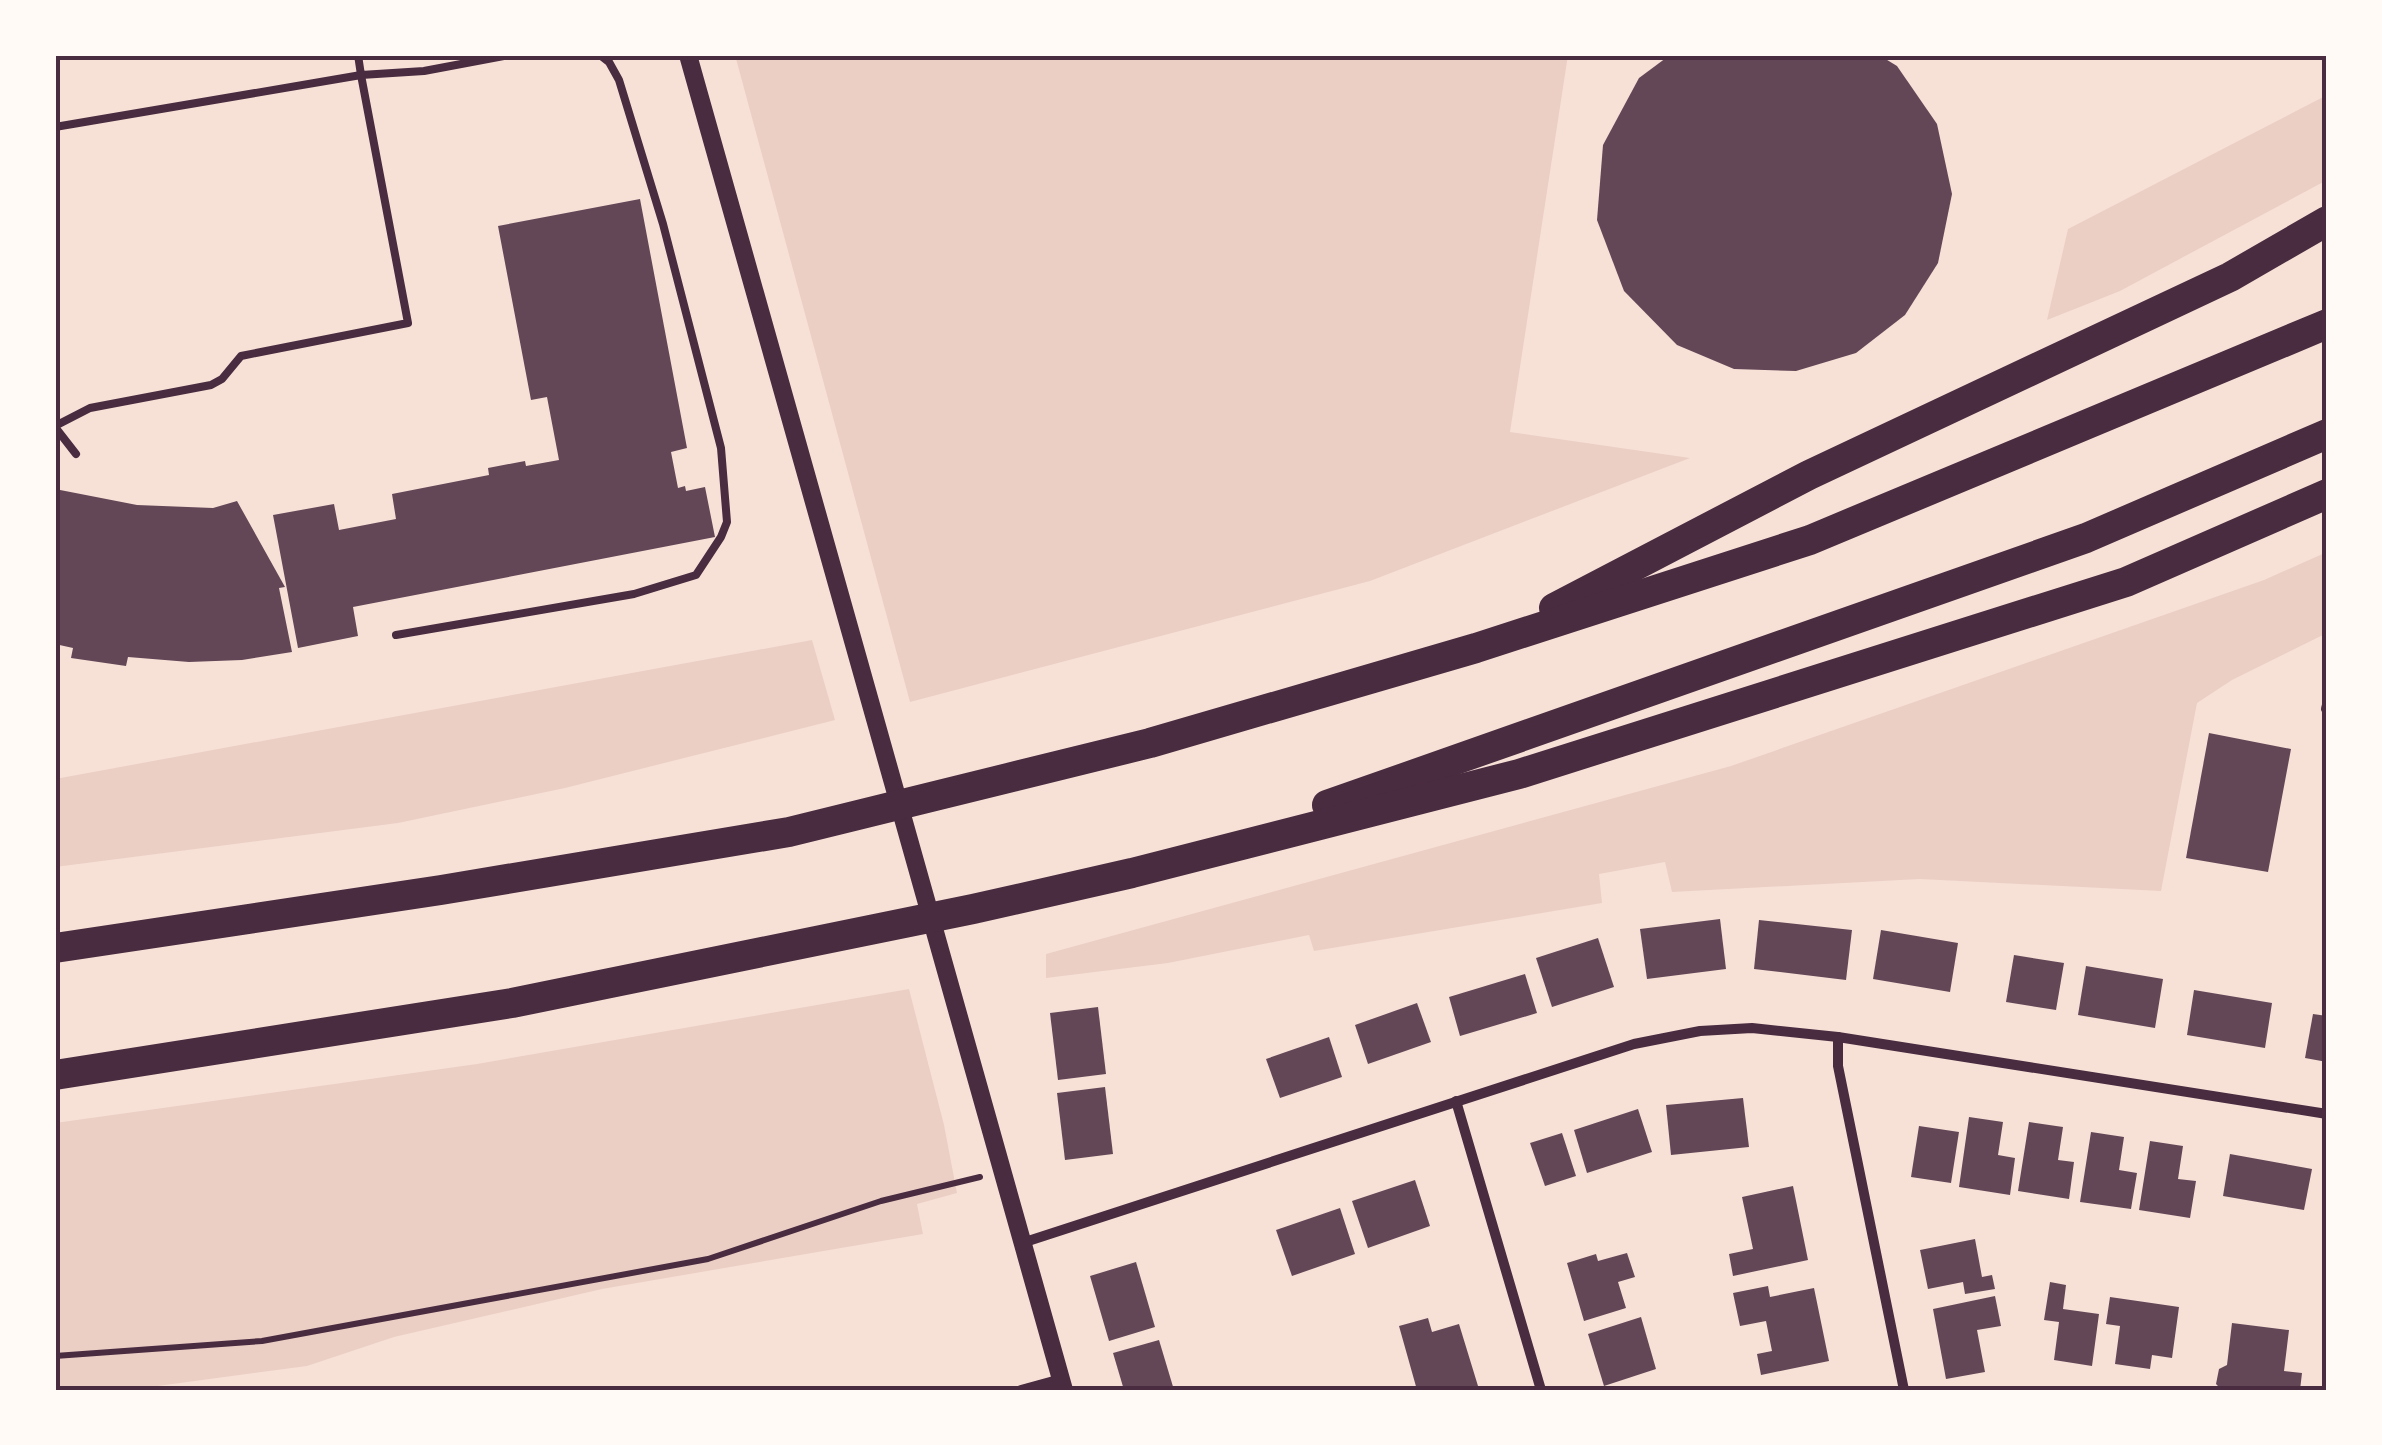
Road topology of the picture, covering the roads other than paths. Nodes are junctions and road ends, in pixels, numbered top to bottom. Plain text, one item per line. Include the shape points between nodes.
1 (358, 55) edge
2 (509, 55) edge
3 (600, 55) edge
4 (688, 55) edge
5 (361, 75) junction
6 (55, 128) edge
7 (2327, 221) edge
8 (2327, 324) edge
9 (55, 426) edge
10 (2327, 434) edge
11 (76, 454) dead end
12 (2327, 494) edge
13 (396, 634) dead end
14 (1476, 648) junction
15 (1132, 873) junction
16 (55, 948) edge
17 (1838, 1037) junction
18 (55, 1075) edge
19 (1456, 1101) junction
20 (2327, 1114) edge
21 (1022, 1243) junction
22 (1062, 1384) edge
23 (1020, 1390) edge
24 (1541, 1390) edge
25 (1904, 1390) edge

1 - 5 lane
2 - 5 lane
3 - 13 lane via 619,80 663,224 720,448 727,522 722,537 696,576 634,594
4 - 21 street
5 - 6 lane
5 - 9 lane via 408,323 242,356 211,386 90,408
7 - 14 highway via 2230,277 1810,475
8 - 14 highway via 1810,540
9 - 11 lane
10 - 15 highway via 2086,538
12 - 15 highway via 2126,582 1519,774
14 - 16 highway via 1150,743 789,832
15 - 18 highway via 512,1002
17 - 19 street via 1752,1028 1700,1031 1634,1044
17 - 20 street
17 - 25 street via 1838,1066
19 - 21 street
19 - 24 street
21 - 22 street
22 - 23 street

